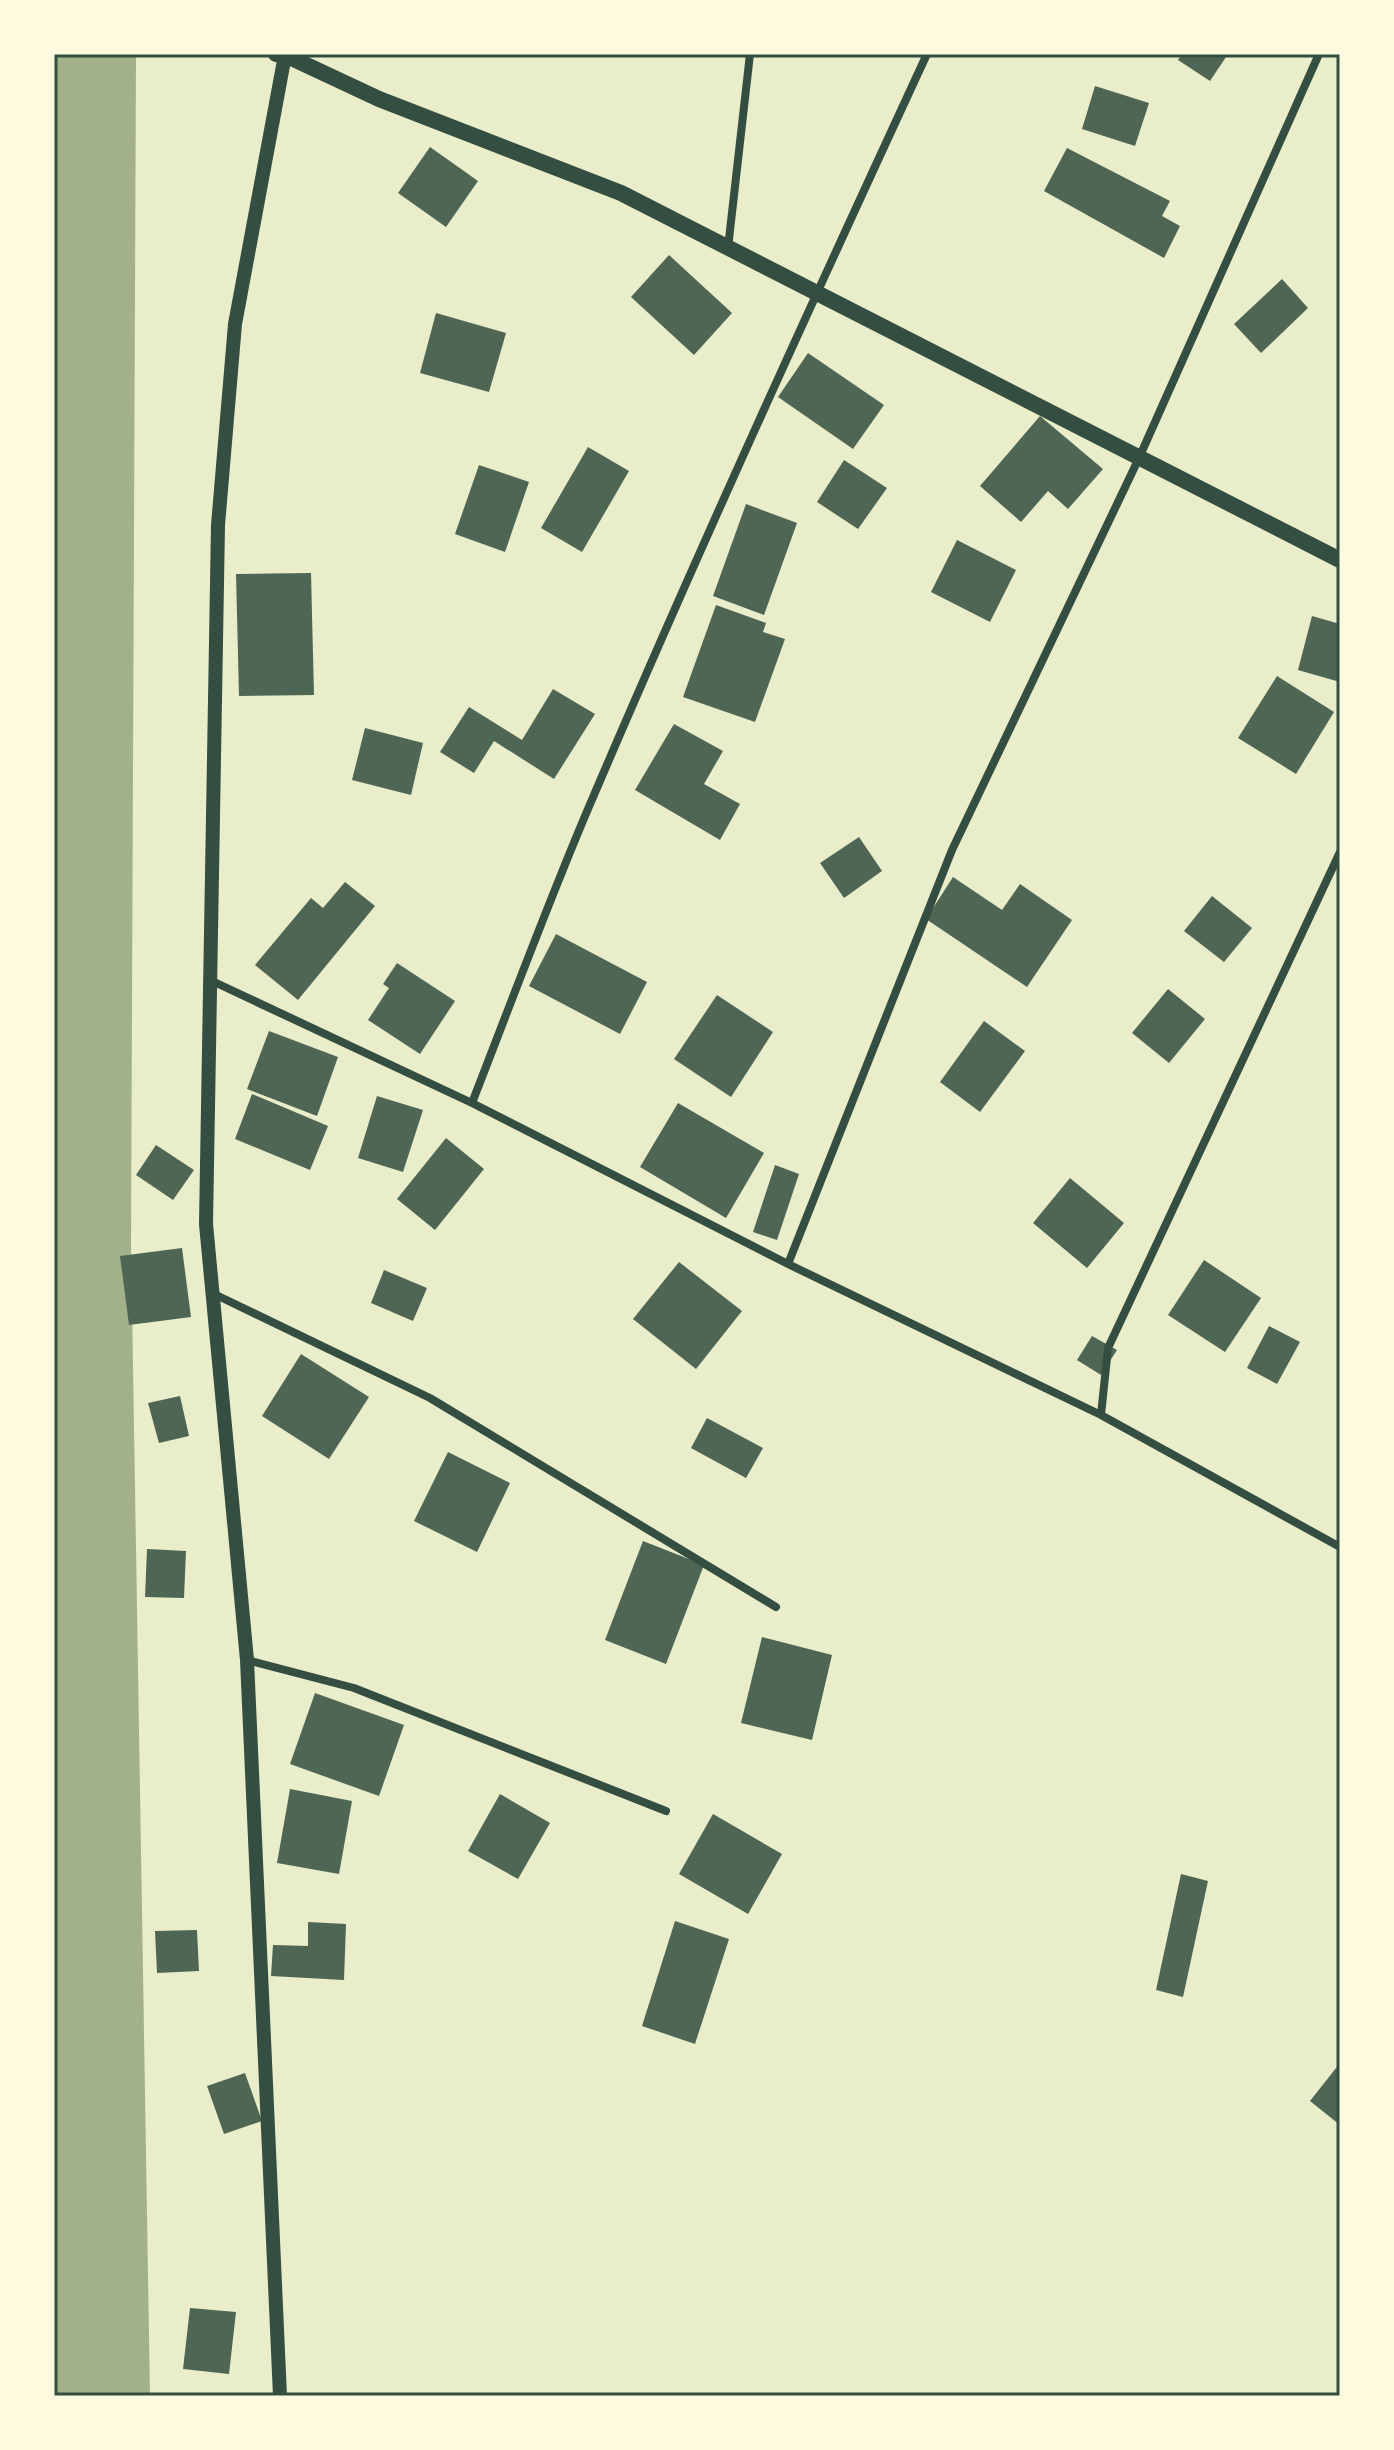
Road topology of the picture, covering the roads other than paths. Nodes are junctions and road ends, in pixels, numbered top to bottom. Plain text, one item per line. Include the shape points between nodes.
1 (276, 54) edge
2 (750, 54) edge
3 (927, 54) edge
4 (1319, 54) edge
5 (285, 55) edge
6 (728, 248) junction
7 (816, 293) junction
8 (1139, 458) junction
9 (1340, 560) edge
10 (1340, 852) edge
11 (212, 981) junction
12 (472, 1103) junction
13 (788, 1264) junction
14 (212, 1293) junction
15 (1101, 1415) junction
16 (1340, 1547) edge
17 (776, 1607) dead end
18 (247, 1660) junction
19 (666, 1811) dead end
20 (280, 2396) edge

1 - 5 main road
2 - 6 street
3 - 7 street
4 - 8 street
5 - 6 main road via 379,99 621,193
5 - 11 street via 235,324 220,509
6 - 7 main road
7 - 8 main road
7 - 12 street via 584,819
8 - 9 main road
8 - 13 street via 952,850
10 - 15 street via 1108,1348
11 - 12 street
11 - 14 street via 206,1224
12 - 13 street
13 - 15 street
14 - 17 street via 430,1398
14 - 18 street
15 - 16 street
18 - 19 street via 354,1688
18 - 20 street

